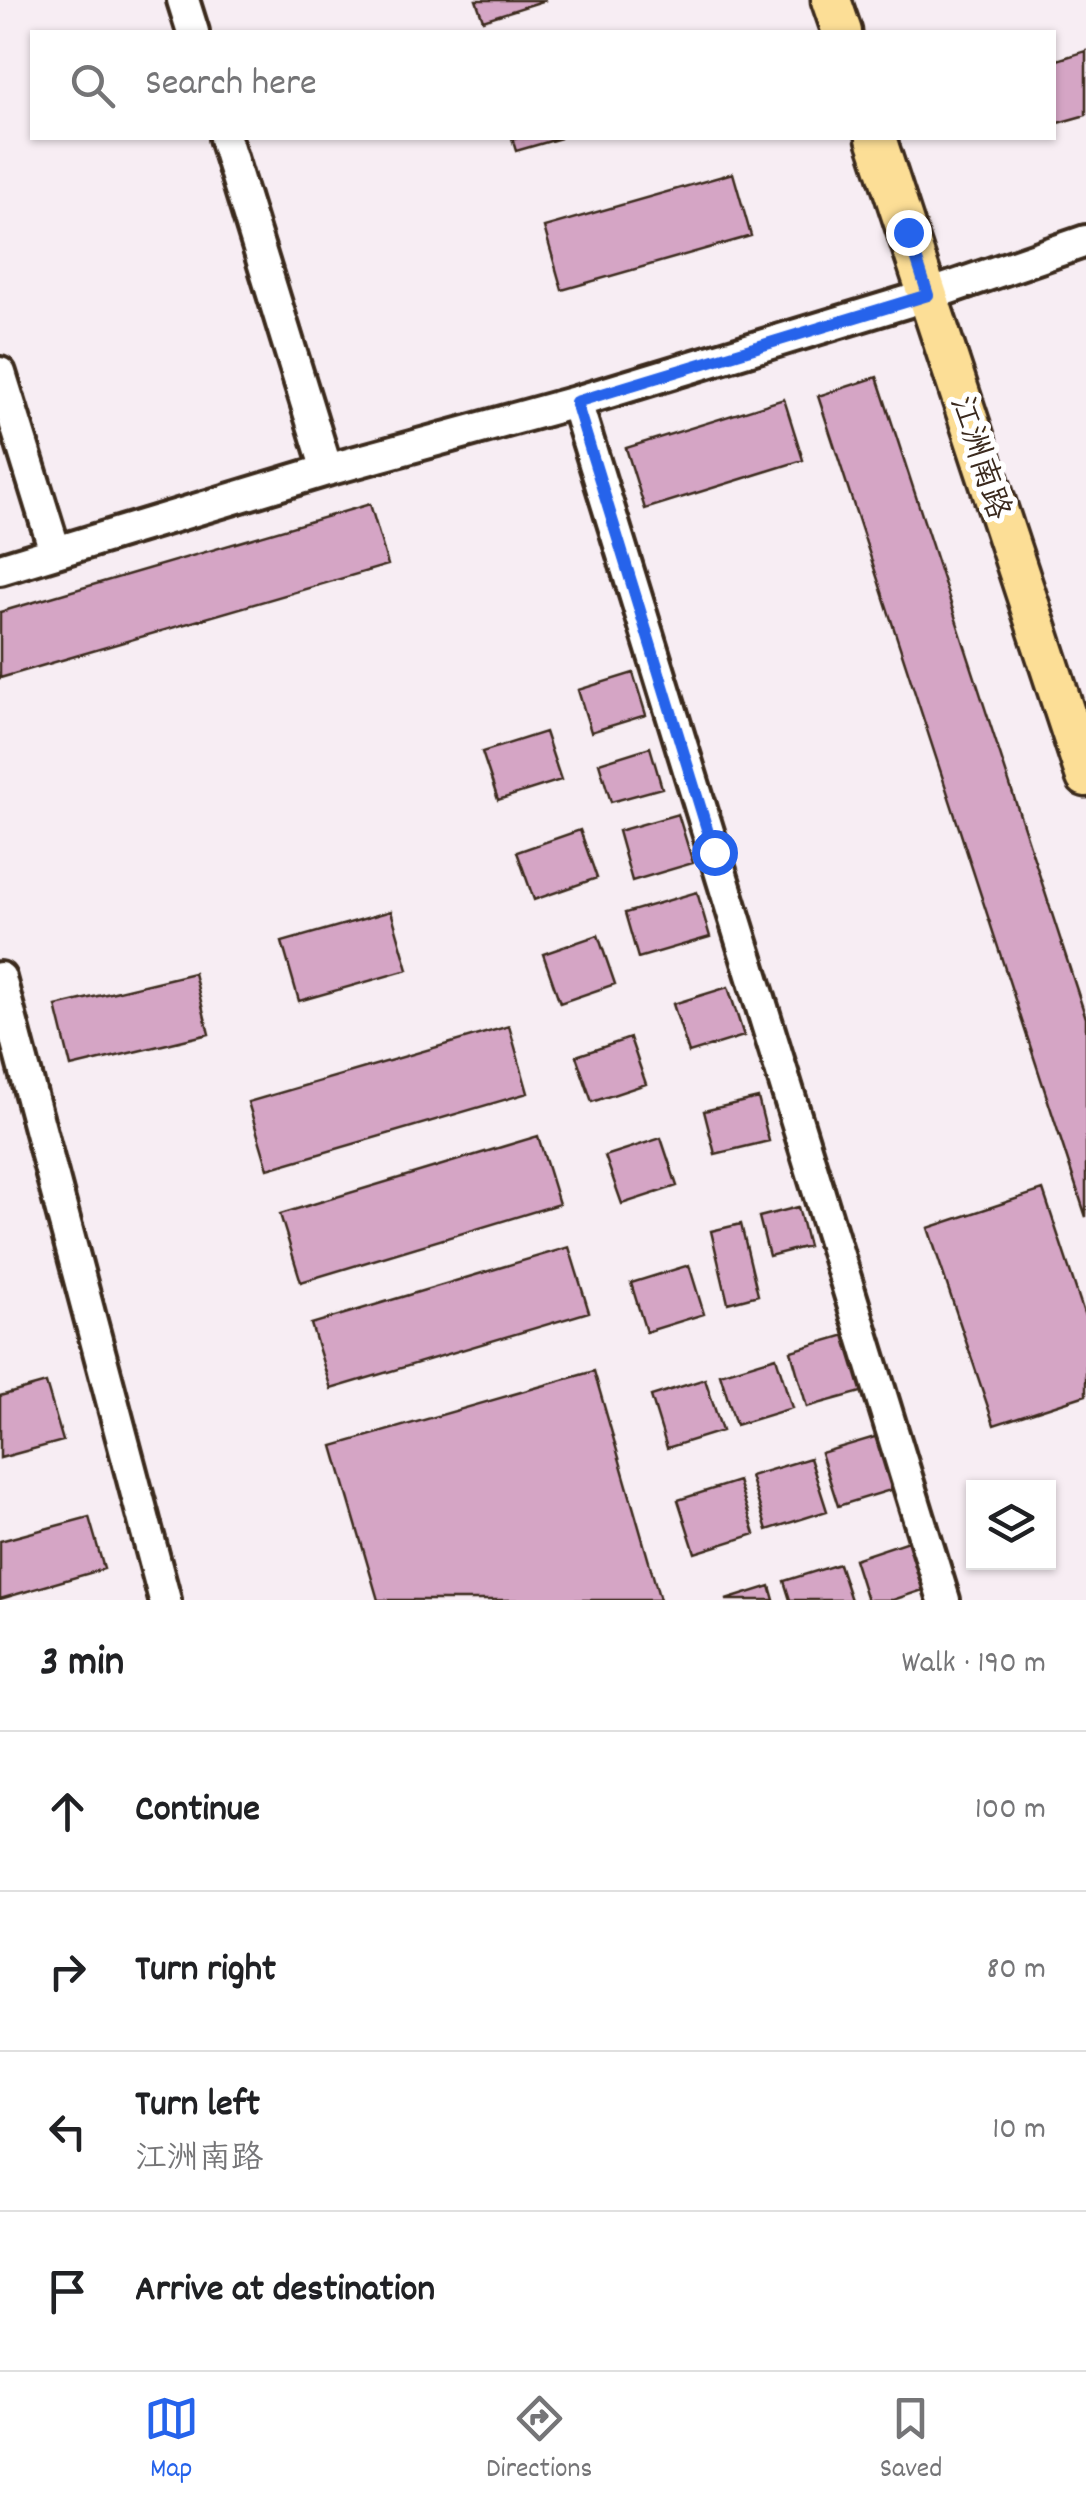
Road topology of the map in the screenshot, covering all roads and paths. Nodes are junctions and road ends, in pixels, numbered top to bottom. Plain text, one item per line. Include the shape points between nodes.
1 (183, 0) edge
2 (831, 0) edge
3 (192, 30) edge
4 (841, 30) edge
5 (226, 140) edge
6 (877, 140) edge
7 (1086, 242) edge
8 (928, 295) junction
9 (0, 373) edge
10 (576, 402) junction
11 (328, 470) junction
12 (55, 551) junction
13 (0, 569) edge
14 (1086, 778) edge
15 (0, 978) edge
16 (165, 1600) edge
17 (944, 1600) edge

1 - 3 street
2 - 4 main road
5 - 11 street
6 - 8 main road, 江洲南路
7 - 8 street
8 - 10 street
8 - 14 main road, 江洲南路
9 - 12 street
10 - 11 street
10 - 17 street
11 - 12 street
12 - 13 street
15 - 16 street

